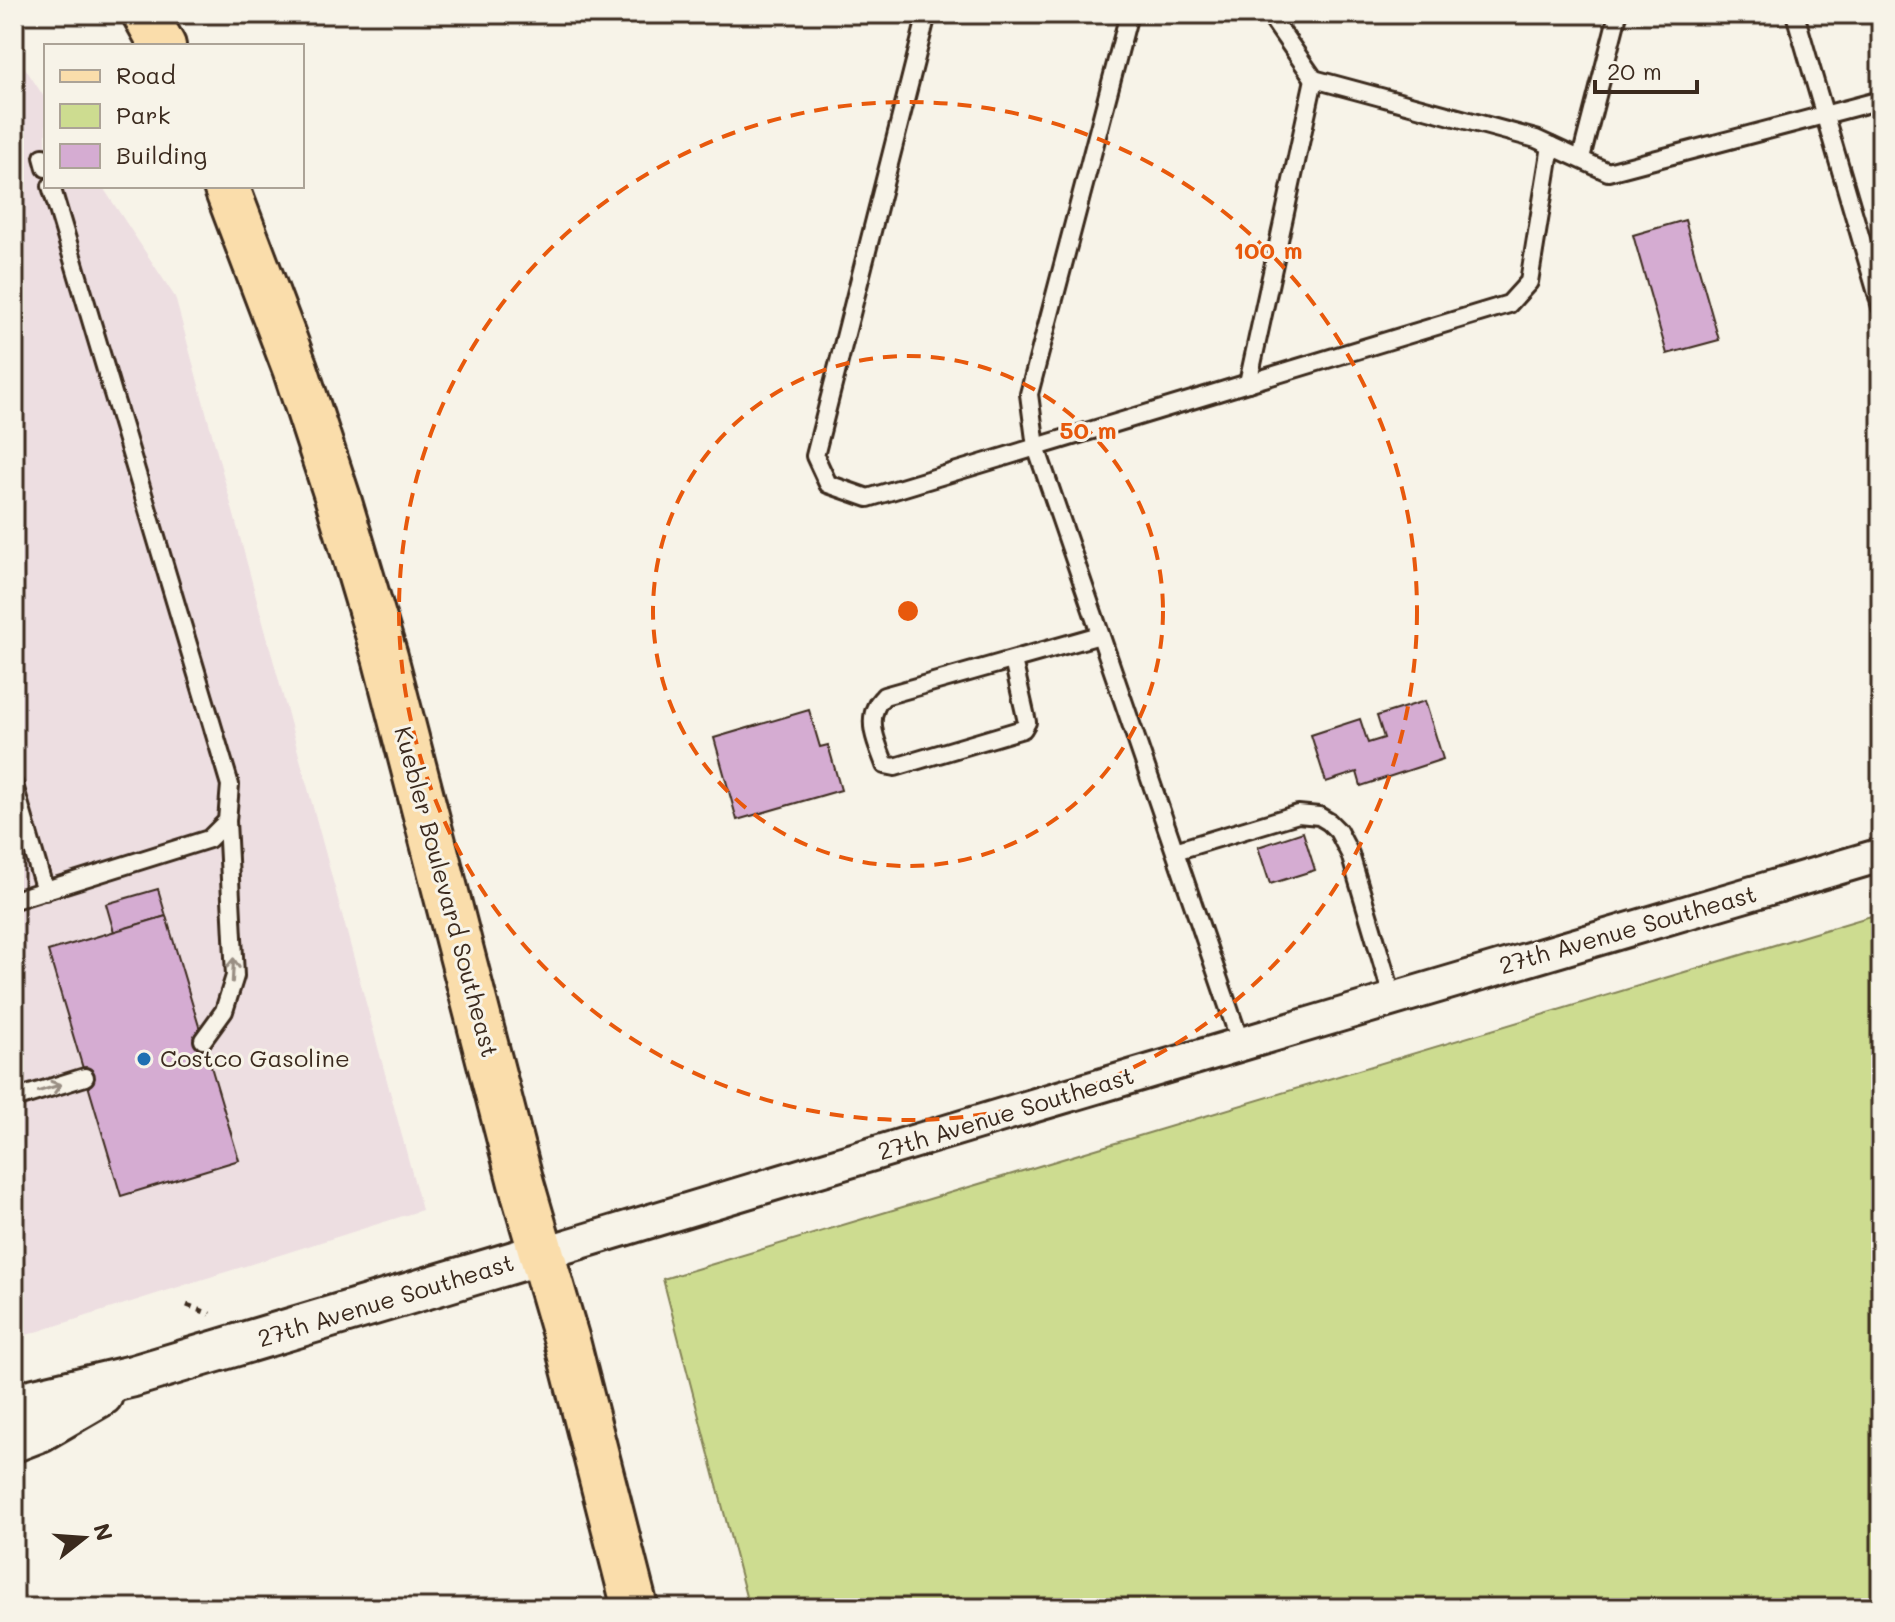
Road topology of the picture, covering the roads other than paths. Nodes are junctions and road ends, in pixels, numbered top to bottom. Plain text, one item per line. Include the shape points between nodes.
1 (145, 14) edge
2 (927, 14) edge
3 (1129, 14) edge
4 (1269, 14) edge
5 (1618, 14) edge
6 (1795, 14) edge
7 (162, 44) edge
8 (1314, 79) junction
9 (1881, 100) edge
10 (1825, 115) junction
11 (1551, 146) junction
12 (1581, 158) junction
13 (52, 188) edge
14 (227, 188) edge
15 (1881, 307) edge
16 (1248, 383) junction
17 (1036, 447) junction
18 (1100, 635) junction
19 (1013, 660) junction
20 (14, 785) edge
21 (227, 821) junction
22 (1175, 851) junction
23 (1881, 855) edge
24 (45, 891) junction
25 (14, 900) edge
26 (1393, 999) junction
27 (203, 1040) dead end
28 (1241, 1044) junction
29 (85, 1077) dead end
30 (14, 1099) edge
31 (541, 1254) junction
32 (14, 1374) edge
33 (133, 1376) junction
34 (14, 1404) edge
35 (14, 1441) edge
36 (635, 1608) edge

1 - 7 main road
2 - 17 lane via 815,456 828,484 868,498
3 - 17 lane via 1029,394
4 - 8 lane
5 - 12 lane
6 - 10 lane
8 - 11 lane
8 - 16 lane
9 - 10 lane
10 - 12 lane via 1608,172
10 - 15 lane
11 - 12 lane
11 - 16 lane via 1529,282 1509,304
13 - 21 lane via 230,785
14 - 31 main road, Kuebler Boulevard Southeast via 343,513
16 - 17 lane
17 - 18 lane
18 - 19 lane
18 - 22 lane
19 - 19 lane via 884,696 875,707 873,725 885,765 895,767 1023,729 1027,722
20 - 24 lane
21 - 24 lane via 209,839
27 -> 21 lane via 224,1011 235,976
22 - 26 lane via 1298,814 1329,822 1350,854
22 - 28 lane
23 - 26 street, 27th Avenue Southeast
24 - 25 lane
26 - 28 street, 27th Avenue Southeast
28 - 31 street, 27th Avenue Southeast
30 -> 29 lane
31 - 33 street, 27th Avenue Southeast
31 - 36 main road, Kuebler Boulevard Southeast
32 - 33 street
33 - 34 street, 27th Avenue Southeast
33 - 35 street, 27th Avenue Southeast

